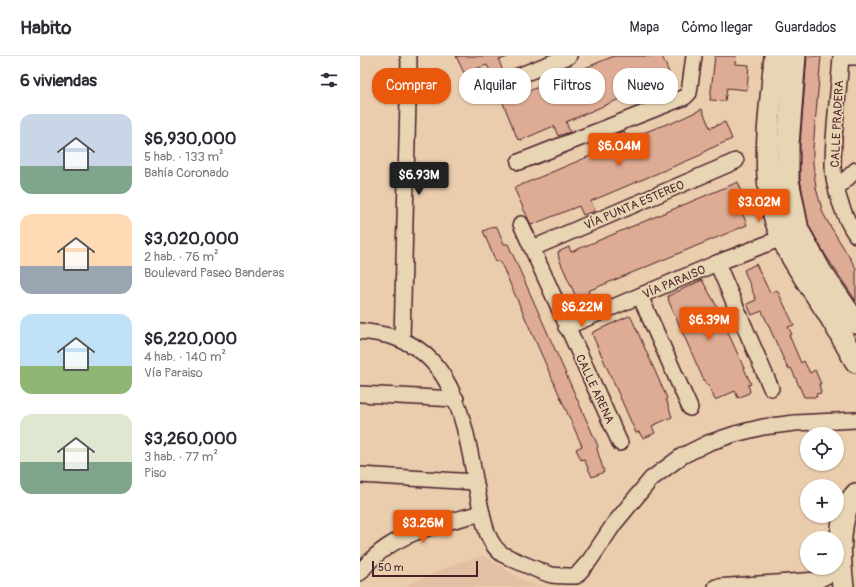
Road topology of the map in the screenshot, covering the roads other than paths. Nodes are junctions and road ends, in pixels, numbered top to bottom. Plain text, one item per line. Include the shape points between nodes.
1 (408, 56) edge
2 (569, 56) edge
3 (694, 56) edge
4 (775, 56) edge
5 (795, 56) edge
6 (841, 57) edge
7 (856, 58) edge
8 (531, 71) edge
9 (736, 161) dead end
10 (519, 162) dead end
11 (856, 170) edge
12 (837, 188) junction
13 (521, 224) dead end
14 (856, 235) edge
15 (782, 238) junction
16 (533, 248) junction
17 (717, 263) junction
18 (640, 296) junction
19 (856, 323) edge
20 (566, 327) junction
21 (360, 331) edge
22 (402, 340) junction
23 (856, 362) edge
24 (771, 388) dead end
25 (360, 394) edge
26 (456, 399) junction
27 (690, 408) dead end
28 (856, 420) edge
29 (620, 444) dead end
30 (360, 475) edge
31 (475, 482) junction
32 (856, 494) edge
33 (482, 513) junction
34 (363, 565) edge
35 (838, 581) edge
36 (576, 582) edge
37 (716, 587) edge

1 - 22 street
2 - 8 street
3 - 10 street via 689,93 685,97
4 - 15 main road via 768,146 769,188 773,212
5 - 19 main road via 788,138 788,180 798,230 821,272
6 - 7 street
6 - 12 street, CALLE PRADERA via 833,167
9 - 16 street, VÍA PUNTA ESTEREO
11 - 12 street
12 - 14 street, CALLE PRADERA via 840,205
13 - 16 street, CALLE ARENA
15 - 17 street, VÍA PARAISO
15 - 23 main road
16 - 20 street, CALLE ARENA
17 - 18 street, VÍA PARAISO
17 - 24 street
18 - 20 street, VÍA PARAISO
18 - 27 street
20 - 29 street, CALLE ARENA
21 - 22 street
22 - 26 street via 426,354 447,380
25 - 26 street
26 - 31 street
28 - 36 street via 763,427 708,443 682,456 651,479 614,524
30 - 31 street
31 - 33 street
32 - 35 main road via 847,506 841,538
33 - 34 street via 448,521 400,538
33 - 36 street via 491,541 502,554
35 - 37 street

